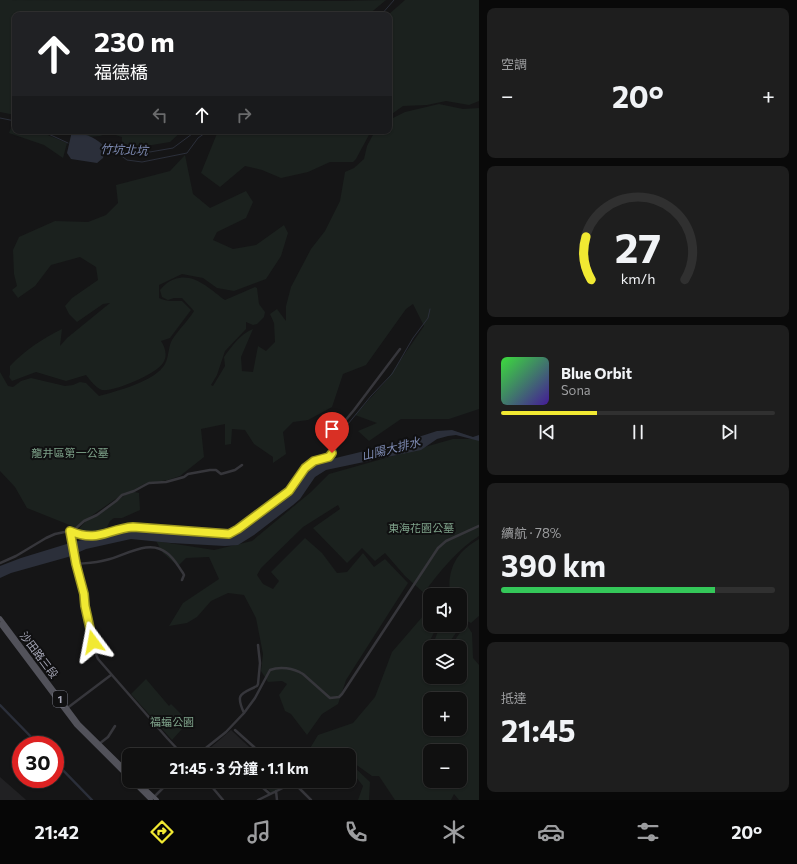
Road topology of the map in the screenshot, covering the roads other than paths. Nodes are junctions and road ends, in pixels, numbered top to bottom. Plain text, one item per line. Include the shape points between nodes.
1 (400, 349) dead end
2 (242, 465) dead end
3 (479, 526) edge
4 (70, 531) junction
5 (0, 563) edge
6 (76, 564) junction
7 (182, 580) dead end
8 (0, 618) edge
9 (0, 624) edge
10 (258, 645) dead end
11 (111, 675) junction
12 (66, 709) junction
13 (244, 713) junction
14 (115, 726) dead end
15 (235, 730) dead end
16 (99, 744) junction
17 (177, 748) edge
18 (207, 748) edge
19 (255, 748) edge
20 (112, 759) junction
21 (122, 766) edge
22 (122, 770) edge
23 (140, 788) edge
24 (143, 788) edge
25 (163, 788) edge
26 (213, 788) edge
27 (262, 788) edge
28 (281, 788) edge
29 (298, 788) edge
30 (276, 791) junction
31 (270, 794) junction
32 (153, 799) edge
33 (223, 800) edge
34 (258, 800) edge
35 (277, 800) edge
36 (310, 800) edge

1 - 4 street via 338,428 331,456 314,461 305,468 289,491 233,532 225,534 133,527 94,537
2 - 4 street via 236,470 221,474 216,470 210,470 166,482 149,483 122,496
3 - 13 street via 446,541 438,548 339,697 330,698 299,671 278,668 270,670
4 - 5 street via 46,538
4 - 6 street
6 - 7 street via 106,560 151,547 168,554 183,572
6 - 11 street via 95,652
8 - 12 main road, 沙田路三段 / 1
9 - 12 main road, 沙田路三段 / 1
10 - 13 street via 258,684 240,696 239,701
11 - 12 street
11 - 17 street
12 - 16 main road, 沙田路三段 / 1
12 - 20 main road, 沙田路三段 / 1 via 84,734
13 - 18 street
14 - 16 street via 108,737
15 - 19 street
16 - 20 main road, 沙田路三段 / 1
20 - 21 main road, 沙田路三段 / 1
20 - 22 main road, 沙田路三段 / 1
23 - 32 main road
24 - 32 main road
25 - 32 street
26 - 33 street
27 - 31 street
28 - 30 street
29 - 36 street
30 - 31 street
30 - 35 street
31 - 34 street

